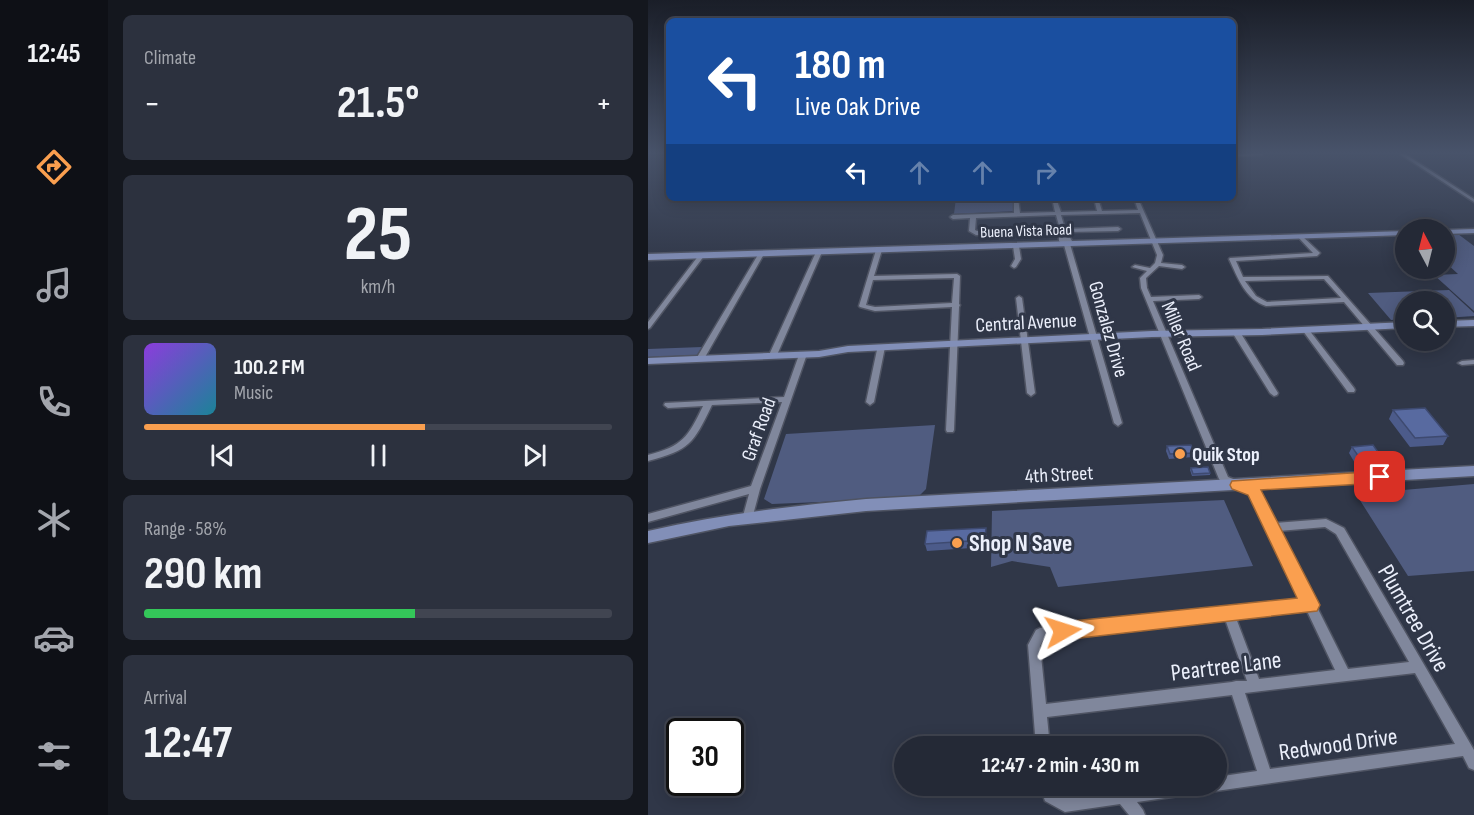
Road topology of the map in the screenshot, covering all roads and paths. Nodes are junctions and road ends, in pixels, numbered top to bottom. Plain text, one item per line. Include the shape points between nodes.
1 (1460, 192) edge
2 (1016, 201) edge
3 (1055, 201) edge
4 (1097, 201) edge
5 (1137, 201) edge
6 (1474, 201) edge
7 (1142, 211) junction
8 (1100, 212) junction
9 (1017, 214) junction
10 (1057, 214) junction
11 (973, 216) junction
12 (953, 217) dead end
13 (1118, 228) dead end
14 (1063, 230) junction
15 (1474, 231) edge
16 (1455, 232) edge
17 (1395, 233) edge
18 (1301, 237) junction
19 (1156, 241) junction
20 (1067, 244) junction
21 (1016, 246) junction
22 (879, 250) junction
23 (819, 252) junction
24 (761, 254) junction
25 (700, 256) junction
26 (648, 257) edge
27 (1158, 264) junction
28 (1014, 266) dead end
29 (1135, 267) dead end
30 (1182, 267) dead end
31 (1149, 270) junction
32 (870, 278) junction
33 (1242, 279) junction
34 (1199, 297) dead end
35 (1018, 298) dead end
36 (1149, 299) junction
37 (1344, 300) junction
38 (957, 305) junction
39 (1474, 322) edge
40 (1455, 323) edge
41 (1395, 326) edge
42 (648, 327) edge
43 (1368, 327) junction
44 (1307, 331) junction
45 (1236, 332) junction
46 (1164, 334) junction
47 (1094, 336) junction
48 (1024, 340) junction
49 (955, 343) junction
50 (881, 347) junction
51 (803, 354) junction
52 (773, 356) junction
53 (700, 359) junction
54 (648, 361) edge
55 (1474, 362) edge
56 (1400, 363) dead end
57 (1462, 363) dead end
58 (1351, 390) dead end
59 (1031, 393) dead end
60 (1274, 393) dead end
61 (787, 399) junction
62 (870, 402) dead end
63 (709, 403) junction
64 (668, 405) dead end
65 (1118, 423) dead end
66 (950, 430) dead end
67 (648, 458) edge
68 (1474, 471) edge
69 (1237, 485) junction
70 (755, 489) junction
71 (748, 516) junction
72 (648, 518) edge
73 (1271, 528) junction
74 (648, 537) edge
75 (1310, 605) junction
76 (1229, 614) junction
77 (1418, 667) junction
78 (1344, 675) junction
79 (1255, 685) junction
80 (1236, 687) junction
81 (1040, 711) junction
82 (1042, 736) edge
83 (1466, 749) junction
84 (1474, 763) edge
85 (1266, 777) junction
86 (1227, 782) edge
87 (1050, 796) edge
88 (1130, 796) edge
89 (1123, 797) junction
90 (1069, 804) joint
91 (1138, 815) edge

1 - 6 street
2 - 9 street
3 - 10 street, Gonzalez Drive
4 - 8 street
5 - 7 street
7 - 8 street
7 - 19 street
8 - 10 street
9 - 10 street
9 - 11 street
10 - 14 street, Gonzalez Drive
11 - 12 street
11 - 14 street via 972,231 976,233
13 - 14 street
14 - 20 street, Gonzalez Drive via 1067,233
15 - 16 street
17 - 18 street, Buena Vista Road
18 - 19 street, Buena Vista Road
18 - 33 street via 1317,253 1232,259
19 - 20 street, Buena Vista Road
19 - 27 street
20 - 21 street, Buena Vista Road
20 - 47 street, Gonzalez Drive
21 - 22 street, Buena Vista Road
21 - 28 street via 1018,259
22 - 23 street, Buena Vista Road
22 - 32 street
23 - 24 street, Buena Vista Road
23 - 52 street
24 - 25 street, Buena Vista Road
24 - 53 street
25 - 26 street, Buena Vista Road
25 - 42 street
27 - 30 street
27 - 31 street
29 - 31 street
31 - 36 street, Miller Road via 1142,280
32 - 38 street via 957,276
32 - 38 street via 862,302 866,309
33 - 37 street via 1320,276 1332,282
33 - 37 street via 1249,293 1266,304
34 - 36 street
35 - 48 street
36 - 46 street, Miller Road
37 - 43 street
38 - 49 street
39 - 40 street
41 - 43 street, Central Avenue
43 - 44 street, Central Avenue
43 - 56 street
44 - 45 street, Central Avenue
44 - 58 street
45 - 46 street, Central Avenue
45 - 60 street
46 - 47 street, Central Avenue
46 - 69 street, Miller Road via 1224,479
47 - 48 street, Central Avenue
47 - 65 street, Gonzalez Drive
48 - 49 street, Central Avenue
48 - 59 street
49 - 50 street, Central Avenue
49 - 66 street
50 - 51 street, Central Avenue
50 - 62 street
51 - 52 street, Central Avenue
51 - 61 street, Graf Road
52 - 53 street, Central Avenue
53 - 54 street, Central Avenue
55 - 57 street
61 - 63 street
61 - 70 street, Graf Road
63 - 64 street
63 - 67 street via 687,443
68 - 69 street, 4th Street
69 - 71 street, 4th Street via 878,504
69 - 73 street, Miller Road via 1254,491
70 - 71 street, Graf Road
70 - 72 street
71 - 74 street, 4th Street
73 - 75 street, Miller Road
73 - 77 street, Plumtree Drive via 1320,523 1335,526
75 - 76 street
75 - 78 street, Miller Road
76 - 79 street
76 - 81 street via 1040,634 1035,640
77 - 78 street, Peartree Lane
77 - 83 street, Plumtree Drive
78 - 79 street, Peartree Lane
79 - 80 street, Peartree Lane
80 - 81 street, Peartree Lane
80 - 85 street
81 - 82 street
83 - 84 street, Plumtree Drive
83 - 85 street, Redwood Drive
85 - 86 street, Redwood Drive
87 - 90 street
88 - 89 street
89 - 90 street
89 - 91 street

